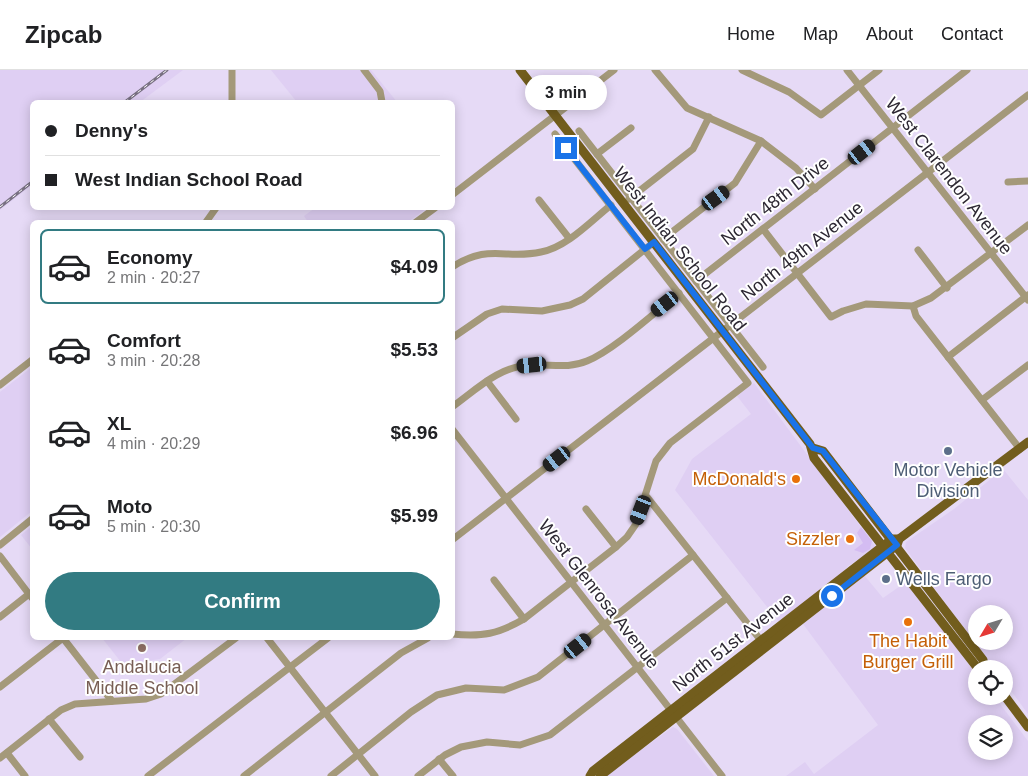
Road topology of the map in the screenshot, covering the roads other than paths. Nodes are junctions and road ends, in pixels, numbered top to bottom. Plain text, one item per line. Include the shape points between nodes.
1 (232, 70) edge
2 (364, 70) edge
3 (520, 70) edge
4 (614, 70) edge
5 (654, 70) edge
6 (745, 70) edge
7 (847, 70) edge
8 (879, 70) edge
9 (967, 70) edge
10 (859, 85) junction
11 (1028, 95) edge
12 (232, 100) edge
13 (382, 100) edge
14 (556, 116) junction
15 (709, 117) junction
16 (893, 127) junction
17 (631, 128) dead end
18 (579, 131) dead end
19 (555, 134) dead end
20 (761, 141) junction
21 (597, 154) junction
22 (929, 172) junction
23 (1028, 180) edge
24 (1008, 182) dead end
25 (815, 189) junction
26 (455, 192) edge
27 (539, 200) dead end
28 (627, 200) junction
29 (611, 206) junction
30 (432, 210) edge
31 (419, 220) edge
32 (1028, 225) edge
33 (763, 229) junction
34 (569, 238) junction
35 (659, 240) junction
36 (645, 249) junction
37 (918, 250) dead end
38 (991, 254) junction
39 (455, 266) edge
40 (798, 274) junction
41 (696, 281) junction
42 (947, 288) junction
43 (679, 293) junction
44 (1027, 297) edge
45 (912, 306) junction
46 (727, 328) junction
47 (455, 336) edge
48 (714, 338) junction
49 (948, 357) junction
50 (30, 362) edge
51 (1028, 364) edge
52 (763, 367) dead end
53 (487, 381) junction
54 (0, 385) edge
55 (982, 400) junction
56 (455, 405) edge
57 (516, 419) dead end
58 (455, 433) edge
59 (1028, 442) edge
60 (813, 448) junction
61 (1020, 449) junction
62 (646, 497) junction
63 (506, 498) junction
64 (586, 509) dead end
65 (30, 521) edge
66 (455, 538) edge
67 (896, 541) junction
68 (0, 545) edge
69 (616, 547) junction
70 (885, 549) junction
71 (0, 556) edge
72 (693, 556) junction
73 (494, 580) dead end
74 (571, 582) junction
75 (30, 595) edge
76 (30, 597) edge
77 (727, 598) junction
78 (0, 617) edge
79 (524, 619) junction
80 (604, 624) junction
81 (455, 634) edge
82 (60, 640) edge
83 (65, 640) edge
84 (233, 640) edge
85 (269, 640) edge
86 (325, 640) edge
87 (424, 640) edge
88 (763, 644) junction
89 (971, 660) edge
90 (983, 660) edge
91 (290, 667) junction
92 (637, 667) junction
93 (0, 687) edge
94 (112, 701) junction
95 (1012, 705) edge
96 (324, 712) junction
97 (674, 714) junction
98 (49, 719) junction
99 (1028, 727) edge
100 (7, 752) junction
101 (358, 755) junction
102 (80, 757) dead end
103 (0, 758) edge
104 (439, 759) junction
105 (25, 776) edge
106 (148, 776) edge
107 (244, 776) edge
108 (330, 776) edge
109 (375, 776) edge
110 (418, 776) edge
111 (453, 776) edge
112 (590, 776) edge
113 (600, 776) edge
114 (722, 776) edge

1 - 12 street
2 - 13 street via 380,91
3 - 14 main road, West Indian School Road
4 - 14 street
5 - 15 street via 681,103
6 - 10 street via 789,92 820,116
7 - 10 street, West Clarendon Avenue
8 - 10 street
9 - 16 street, North 48th Drive
10 - 16 street, West Clarendon Avenue
11 - 22 street, North 49th Avenue
14 - 26 street
14 - 28 main road, West Indian School Road
15 - 20 street
15 - 28 street via 693,149
16 - 22 street, West Clarendon Avenue
16 - 25 street, North 48th Drive
17 - 21 street
18 - 21 street, West Indian School Road
19 - 29 street, West Indian School Road
20 - 25 street via 796,168
20 - 35 street via 735,183
21 - 28 street, West Indian School Road
22 - 38 street, West Clarendon Avenue
22 - 40 street, North 49th Avenue
23 - 24 street
25 - 33 street, North 48th Drive
27 - 34 street
28 - 35 main road, West Indian School Road
29 - 34 street
29 - 36 street, West Indian School Road
30 - 31 street
32 - 38 street
33 - 40 street
33 - 41 street, North 48th Drive
34 - 39 street via 543,252 522,256 494,252 464,260
35 - 36 street
35 - 41 street, West Indian School Road
35 - 46 main road, West Indian School Road
36 - 43 street, West Indian School Road
36 - 47 street via 570,306 542,311 502,310 487,314
37 - 42 street
38 - 42 street
38 - 44 street, West Clarendon Avenue
40 - 45 street via 832,317 866,304
40 - 46 street, North 49th Avenue
41 - 46 street, West Indian School Road
42 - 45 street
43 - 48 street, West Indian School Road
43 - 53 street via 588,361 566,367 513,367
44 - 49 street
45 - 49 street
46 - 48 street, North 49th Avenue
46 - 52 street, West Indian School Road
46 - 60 main road, West Indian School Road
48 - 62 street, West Indian School Road via 748,383 670,443 656,461
48 - 63 street, North 49th Avenue
49 - 55 street
50 - 54 street
51 - 55 street
53 - 56 street
53 - 57 street
55 - 61 street
58 - 63 street, West Glenrosa Avenue
59 - 61 main road, North 51st Avenue
60 - 67 main road, West Indian School Road via 823,451
60 - 70 main road, West Indian School Road via 814,458
61 - 67 main road, North 51st Avenue
62 - 69 street via 636,524
62 - 72 street
63 - 66 street, North 49th Avenue
63 - 74 street, West Glenrosa Avenue
64 - 69 street
65 - 68 street
67 - 70 main road, North 51st Avenue
67 - 90 main road, West Indian School Road
69 - 74 street
70 - 88 main road, North 51st Avenue
70 - 89 main road, West Indian School Road
71 - 75 street
72 - 77 street
72 - 80 street
73 - 79 street
74 - 79 street
74 - 80 street, West Glenrosa Avenue
76 - 78 street
77 - 88 street
77 - 92 street
79 - 81 street via 484,636
80 - 92 street, West Glenrosa Avenue
80 - 101 street via 538,677 504,690 466,688 437,695
82 - 93 street
83 - 94 street
84 - 94 street via 161,694 146,699
85 - 91 street
86 - 91 street
87 - 96 street via 405,650
88 - 97 main road, North 51st Avenue
91 - 96 street
91 - 106 street
92 - 97 street, West Glenrosa Avenue
92 - 104 street via 550,735 520,745 486,742 466,745
94 - 98 street via 76,704
95 - 99 main road
96 - 101 street
96 - 107 street
97 - 112 main road, North 51st Avenue
97 - 113 main road, North 51st Avenue
97 - 114 street, West Glenrosa Avenue
98 - 100 street
98 - 102 street
100 - 103 street
100 - 105 street
101 - 108 street
101 - 109 street
104 - 110 street
104 - 111 street

